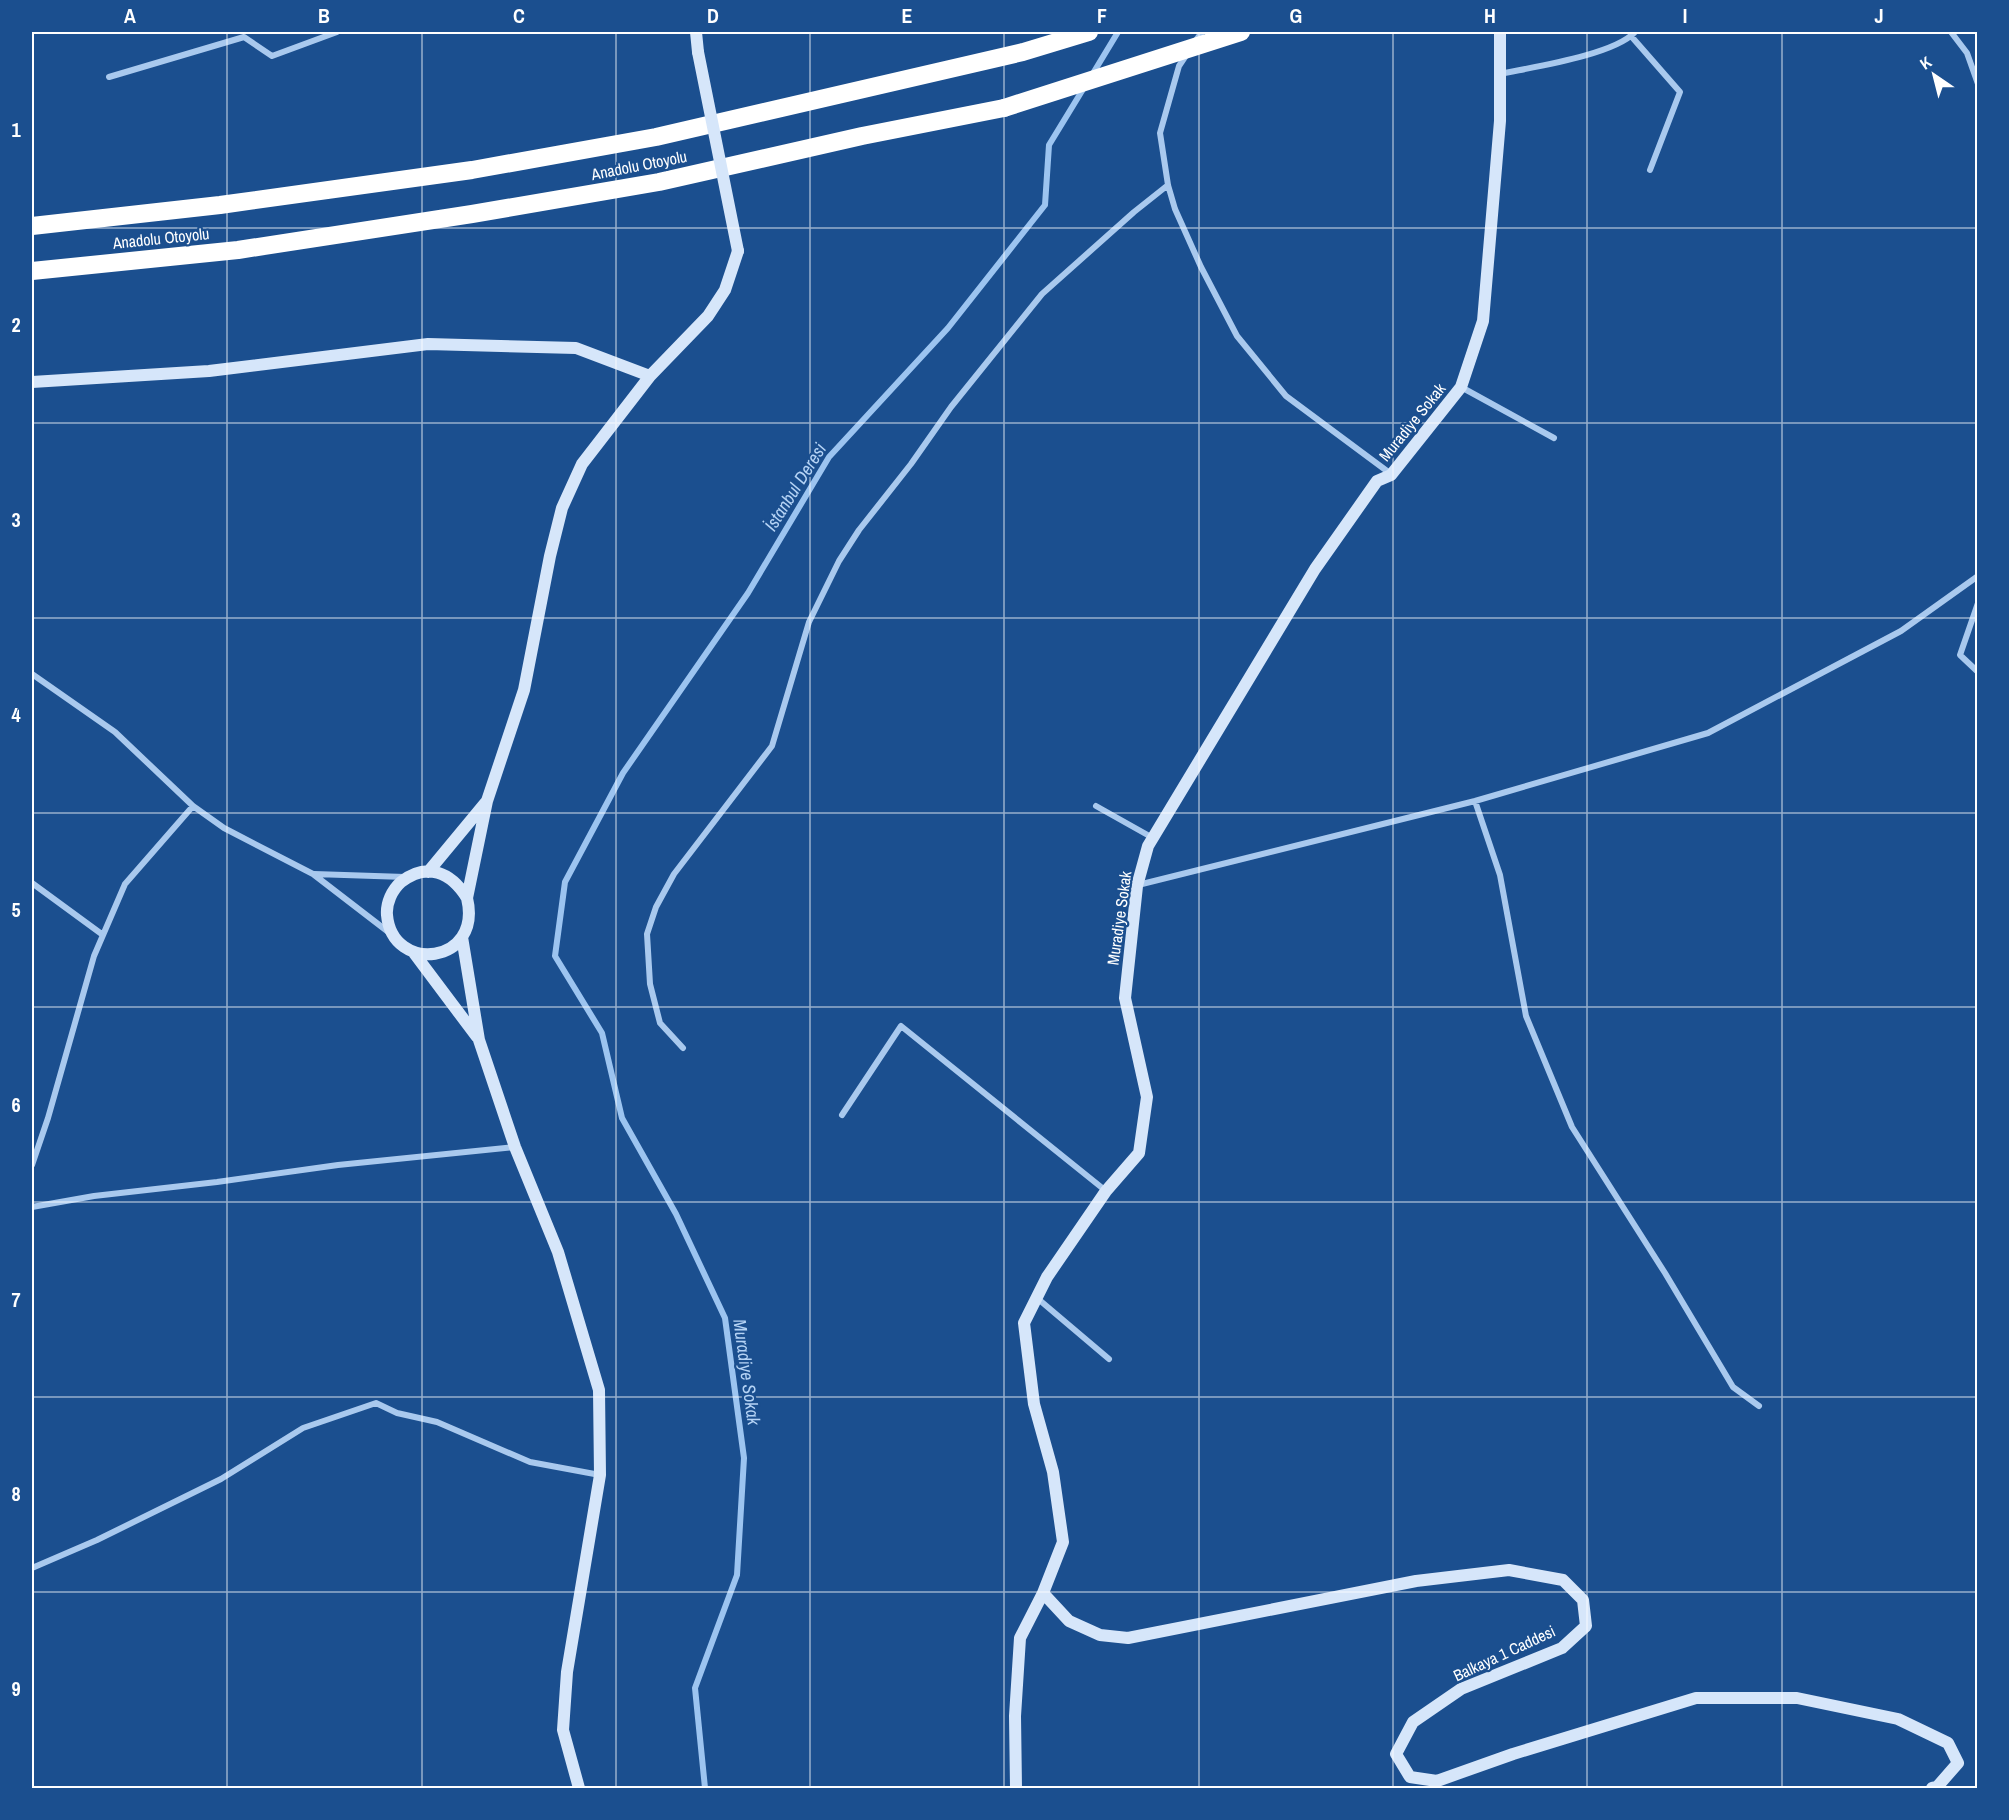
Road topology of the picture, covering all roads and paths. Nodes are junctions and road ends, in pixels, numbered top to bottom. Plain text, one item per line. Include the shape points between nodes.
1 (337, 32) edge
2 (696, 32) edge
3 (1089, 32) edge
4 (1202, 32) edge
5 (1241, 32) edge
6 (1500, 32) edge
7 (1951, 32) edge
8 (1633, 34) edge
9 (1500, 74) junction
10 (109, 76) dead end
11 (1977, 84) edge
12 (1650, 170) dead end
13 (1168, 185) junction
14 (32, 226) edge
15 (32, 271) edge
16 (650, 376) junction
17 (32, 382) edge
18 (1461, 387) junction
19 (1554, 438) dead end
20 (1391, 475) junction
21 (1977, 576) edge
22 (1977, 603) edge
23 (1977, 672) edge
24 (32, 674) edge
25 (487, 801) junction
26 (1475, 801) junction
27 (193, 806) junction
28 (1096, 806) dead end
29 (1153, 837) junction
30 (428, 872) junction
31 (313, 874) junction
32 (409, 877) junction
33 (32, 883) edge
34 (1137, 886) junction
35 (467, 898) junction
36 (103, 935) junction
37 (394, 936) junction
38 (462, 937) junction
39 (414, 952) junction
40 (479, 1040) junction
41 (683, 1048) dead end
42 (842, 1115) dead end
43 (515, 1147) junction
44 (32, 1165) edge
45 (1106, 1191) junction
46 (32, 1207) edge
47 (1037, 1298) junction
48 (1109, 1359) dead end
49 (1759, 1406) dead end
50 (600, 1475) junction
51 (32, 1568) edge
52 (1043, 1593) junction
53 (579, 1788) edge
54 (1016, 1788) edge
55 (1932, 1788) edge

1 - 10 street via 272,56 244,37
2 - 16 street, bridge via 738,252 725,290 714,307
3 - 14 highway, Anadolu Otoyolu via 1023,52 656,137 483,168 219,205
4 - 13 street via 1179,66 1160,133
5 - 15 highway, Anadolu Otoyolu, bridge via 1004,108 659,182 238,250
6 - 9 street, Muradiye Sokak
7 - 11 street via 1967,53
8 - 9 street via 1602,50
8 - 12 street via 1680,92
9 - 18 street, Muradiye Sokak via 1500,121 1484,321
13 - 20 street via 1201,267 1237,336 1255,360 1286,396
13 - 41 street via 1042,294 951,407 839,561 809,622 772,746 674,874 647,934 650,984 660,1023
16 - 17 street via 576,348 428,344 209,371
16 - 25 street via 582,464 562,508 524,690
18 - 19 street
18 - 20 street, Muradiye Sokak
20 - 29 street, Muradiye Sokak via 1377,481 1315,569
21 - 26 street via 1900,631 1708,733
22 - 23 street via 1960,655
24 - 27 street via 115,732
25 - 30 street
25 - 35 street
26 - 34 street
26 - 49 street via 1500,875 1526,1016 1572,1126 1733,1387
27 - 31 street via 224,828
27 - 36 street via 125,884
28 - 29 street
29 - 34 street, Muradiye Sokak
30 - 32 street
30 - 35 street via 449,877
31 - 32 street
31 - 37 street
32 - 37 street via 390,897 388,924
33 - 36 street
34 - 45 street, Muradiye Sokak via 1125,998 1147,1097 1138,1154
35 - 38 street via 470,911
36 - 44 street
37 - 39 street
38 - 39 street via 441,953
38 - 40 street
39 - 40 street
40 - 43 street
42 - 45 street via 901,1026
43 - 46 street via 338,1165
43 - 50 street via 558,1252 599,1389
45 - 47 street, Muradiye Sokak
47 - 48 street
47 - 52 street, Muradiye Sokak via 1024,1323 1034,1404 1053,1472 1063,1542
50 - 51 street via 530,1462 437,1422 397,1413 376,1403 303,1428 221,1479
50 - 53 street via 567,1672 564,1730
52 - 54 street, Muradiye Sokak via 1020,1638
52 - 55 street, Balkaya 1 Caddesi via 1069,1621 1100,1635 1128,1638 1416,1581 1509,1570 1563,1580 1583,1600 1586,1626 1562,1648 1461,1689 1413,1722 1396,1754 1410,1777 1437,1781 1696,1698 1797,1698 1898,1719 1948,1743 1958,1763

